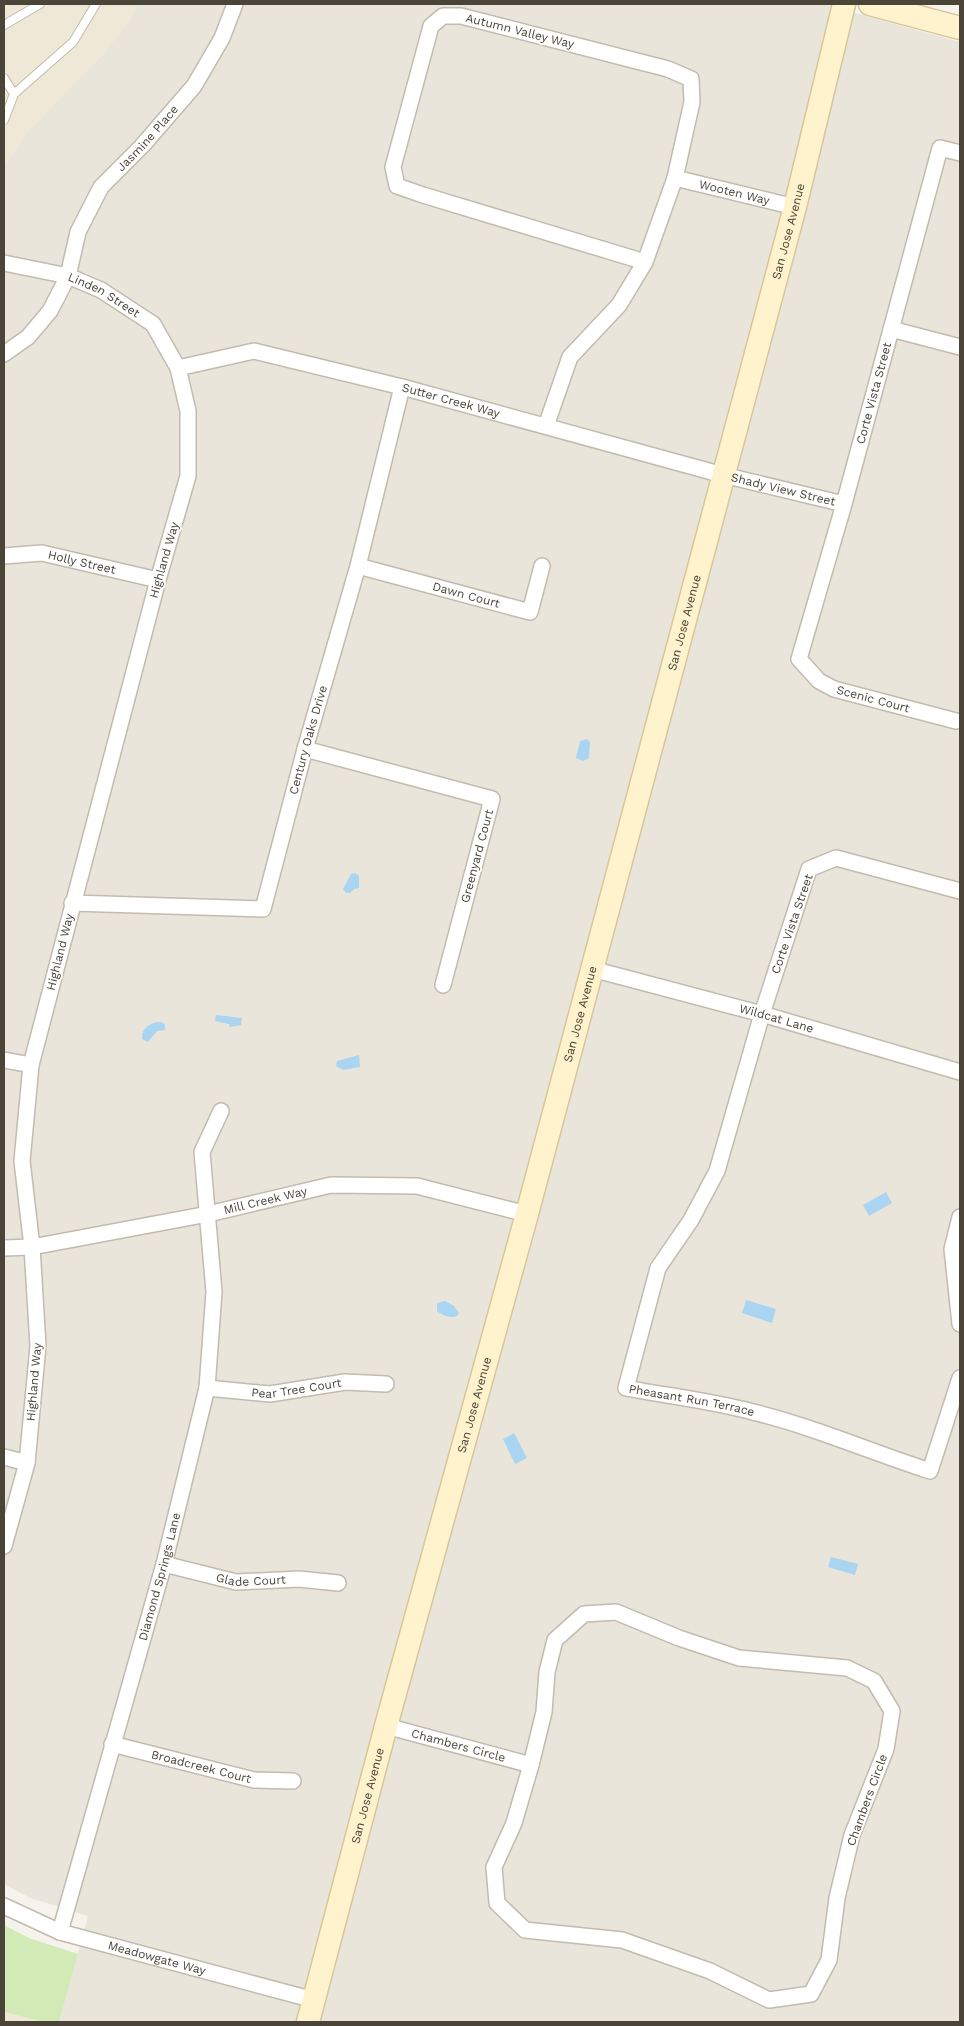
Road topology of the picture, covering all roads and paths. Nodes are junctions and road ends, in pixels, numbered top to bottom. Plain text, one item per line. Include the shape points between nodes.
1 (40, 4) edge
2 (96, 4) edge
3 (235, 4) edge
4 (844, 4) edge
5 (870, 4) edge
6 (4, 25) edge
7 (960, 28) edge
8 (4, 78) edge
9 (14, 94) junction
10 (4, 120) edge
11 (960, 153) edge
12 (675, 178) junction
13 (795, 207) junction
14 (645, 262) junction
15 (4, 263) edge
16 (68, 276) junction
17 (891, 328) junction
18 (960, 347) edge
19 (4, 354) edge
20 (178, 368) junction
21 (402, 387) junction
22 (546, 426) junction
23 (723, 475) junction
24 (844, 504) junction
25 (4, 556) edge
26 (358, 566) junction
27 (542, 566) dead end
28 (158, 580) junction
29 (799, 659) joint
30 (956, 721) dead end
31 (306, 749) junction
32 (960, 891) edge
33 (72, 903) junction
34 (592, 970) junction
35 (443, 985) dead end
36 (762, 1014) junction
37 (4, 1060) edge
38 (31, 1066) junction
39 (960, 1072) edge
40 (221, 1111) dead end
41 (208, 1214) junction
42 (527, 1214) junction
43 (960, 1218) edge
44 (32, 1247) junction
45 (4, 1248) edge
46 (960, 1324) edge
47 (960, 1378) edge
48 (386, 1384) dead end
49 (207, 1388) junction
50 (4, 1457) edge
51 (27, 1463) junction
52 (4, 1546) edge
53 (164, 1564) junction
54 (338, 1584) dead end
55 (386, 1726) junction
56 (112, 1744) junction
57 (530, 1765) junction
58 (293, 1782) dead end
59 (4, 1906) edge
60 (60, 1932) junction
61 (314, 2000) junction
62 (308, 2022) edge

1 - 6 lane
2 - 9 lane via 73,42
3 - 16 street, Jasmine Place via 222,38 194,86 101,187 78,232
4 - 13 street, San Jose Avenue
5 - 7 street
8 - 9 lane
9 - 10 lane
11 - 17 street, Corte Vista Street via 940,148
12 - 13 street, Wooten Way
12 - 14 street, Autumn Valley Way
12 - 14 street, Autumn Valley Way via 692,102 691,79 668,69 462,16 443,16 431,26 393,167 397,186
13 - 23 street, San Jose Avenue
14 - 22 street, Autumn Valley Way via 619,305 570,357
15 - 16 street, Linden Street
16 - 19 street, Jasmine Place via 50,311 28,337
16 - 20 street, Linden Street via 101,290 153,324
17 - 18 street
17 - 24 street, Corte Vista Street
20 - 21 street, Sutter Creek Way via 254,351
20 - 28 street, Highland Way via 188,411 188,476
21 - 22 street, Sutter Creek Way
21 - 26 street, Century Oaks Drive
22 - 23 street, Sutter Creek Way
23 - 24 street, Shady View Street
23 - 34 street, San Jose Avenue
24 - 29 street, Corte Vista Street
25 - 28 street, Holly Street via 42,553
26 - 27 street, Dawn Court via 530,612
26 - 31 street, Century Oaks Drive
28 - 33 street, Highland Way
29 - 30 street, Scenic Court via 819,681 834,689
31 - 33 street, Century Oaks Drive via 263,909
31 - 35 street, Greenyard Court via 492,799
32 - 36 street, Corte Vista Street via 836,858 809,869
33 - 38 street, Highland Way
34 - 36 street, Wildcat Lane
34 - 42 street, San Jose Avenue
36 - 39 street, Wildcat Lane
36 - 47 street, Pheasant Run Terrace via 717,1171 691,1220 658,1268 626,1388 752,1411 827,1433 930,1471
37 - 38 street
38 - 44 street, Highland Way via 22,1161
40 - 41 street, Diamond Springs Lane via 202,1152
41 - 42 street, Mill Creek Way via 331,1185 418,1186
41 - 44 street, Mill Creek Way
41 - 49 street, Diamond Springs Lane via 214,1292
42 - 55 street, San Jose Avenue
43 - 46 street via 952,1249
44 - 45 street, Mill Creek Way
44 - 51 street, Highland Way via 38,1346
48 - 49 street, Pear Tree Court via 344,1382 270,1394
49 - 53 street, Diamond Springs Lane
50 - 51 street
51 - 52 street, Highland Way
53 - 54 street, Glade Court via 236,1582 299,1578
53 - 56 street, Diamond Springs Lane
55 - 57 street, Chambers Circle
55 - 61 street, San Jose Avenue
56 - 58 street, Broadcreek Court via 254,1780
56 - 60 street, Diamond Springs Lane
57 - 57 street, Chambers Circle via 514,1823 494,1867 497,1903 525,1930 622,1940 710,1971 769,2000 811,1994 829,1960 837,1898 852,1835 886,1749 892,1711 874,1681 847,1668 739,1658 616,1612 584,1614 555,1640 547,1672 544,1712
59 - 60 street, Meadowgate Way
60 - 61 street, Meadowgate Way
61 - 62 street, San Jose Avenue

